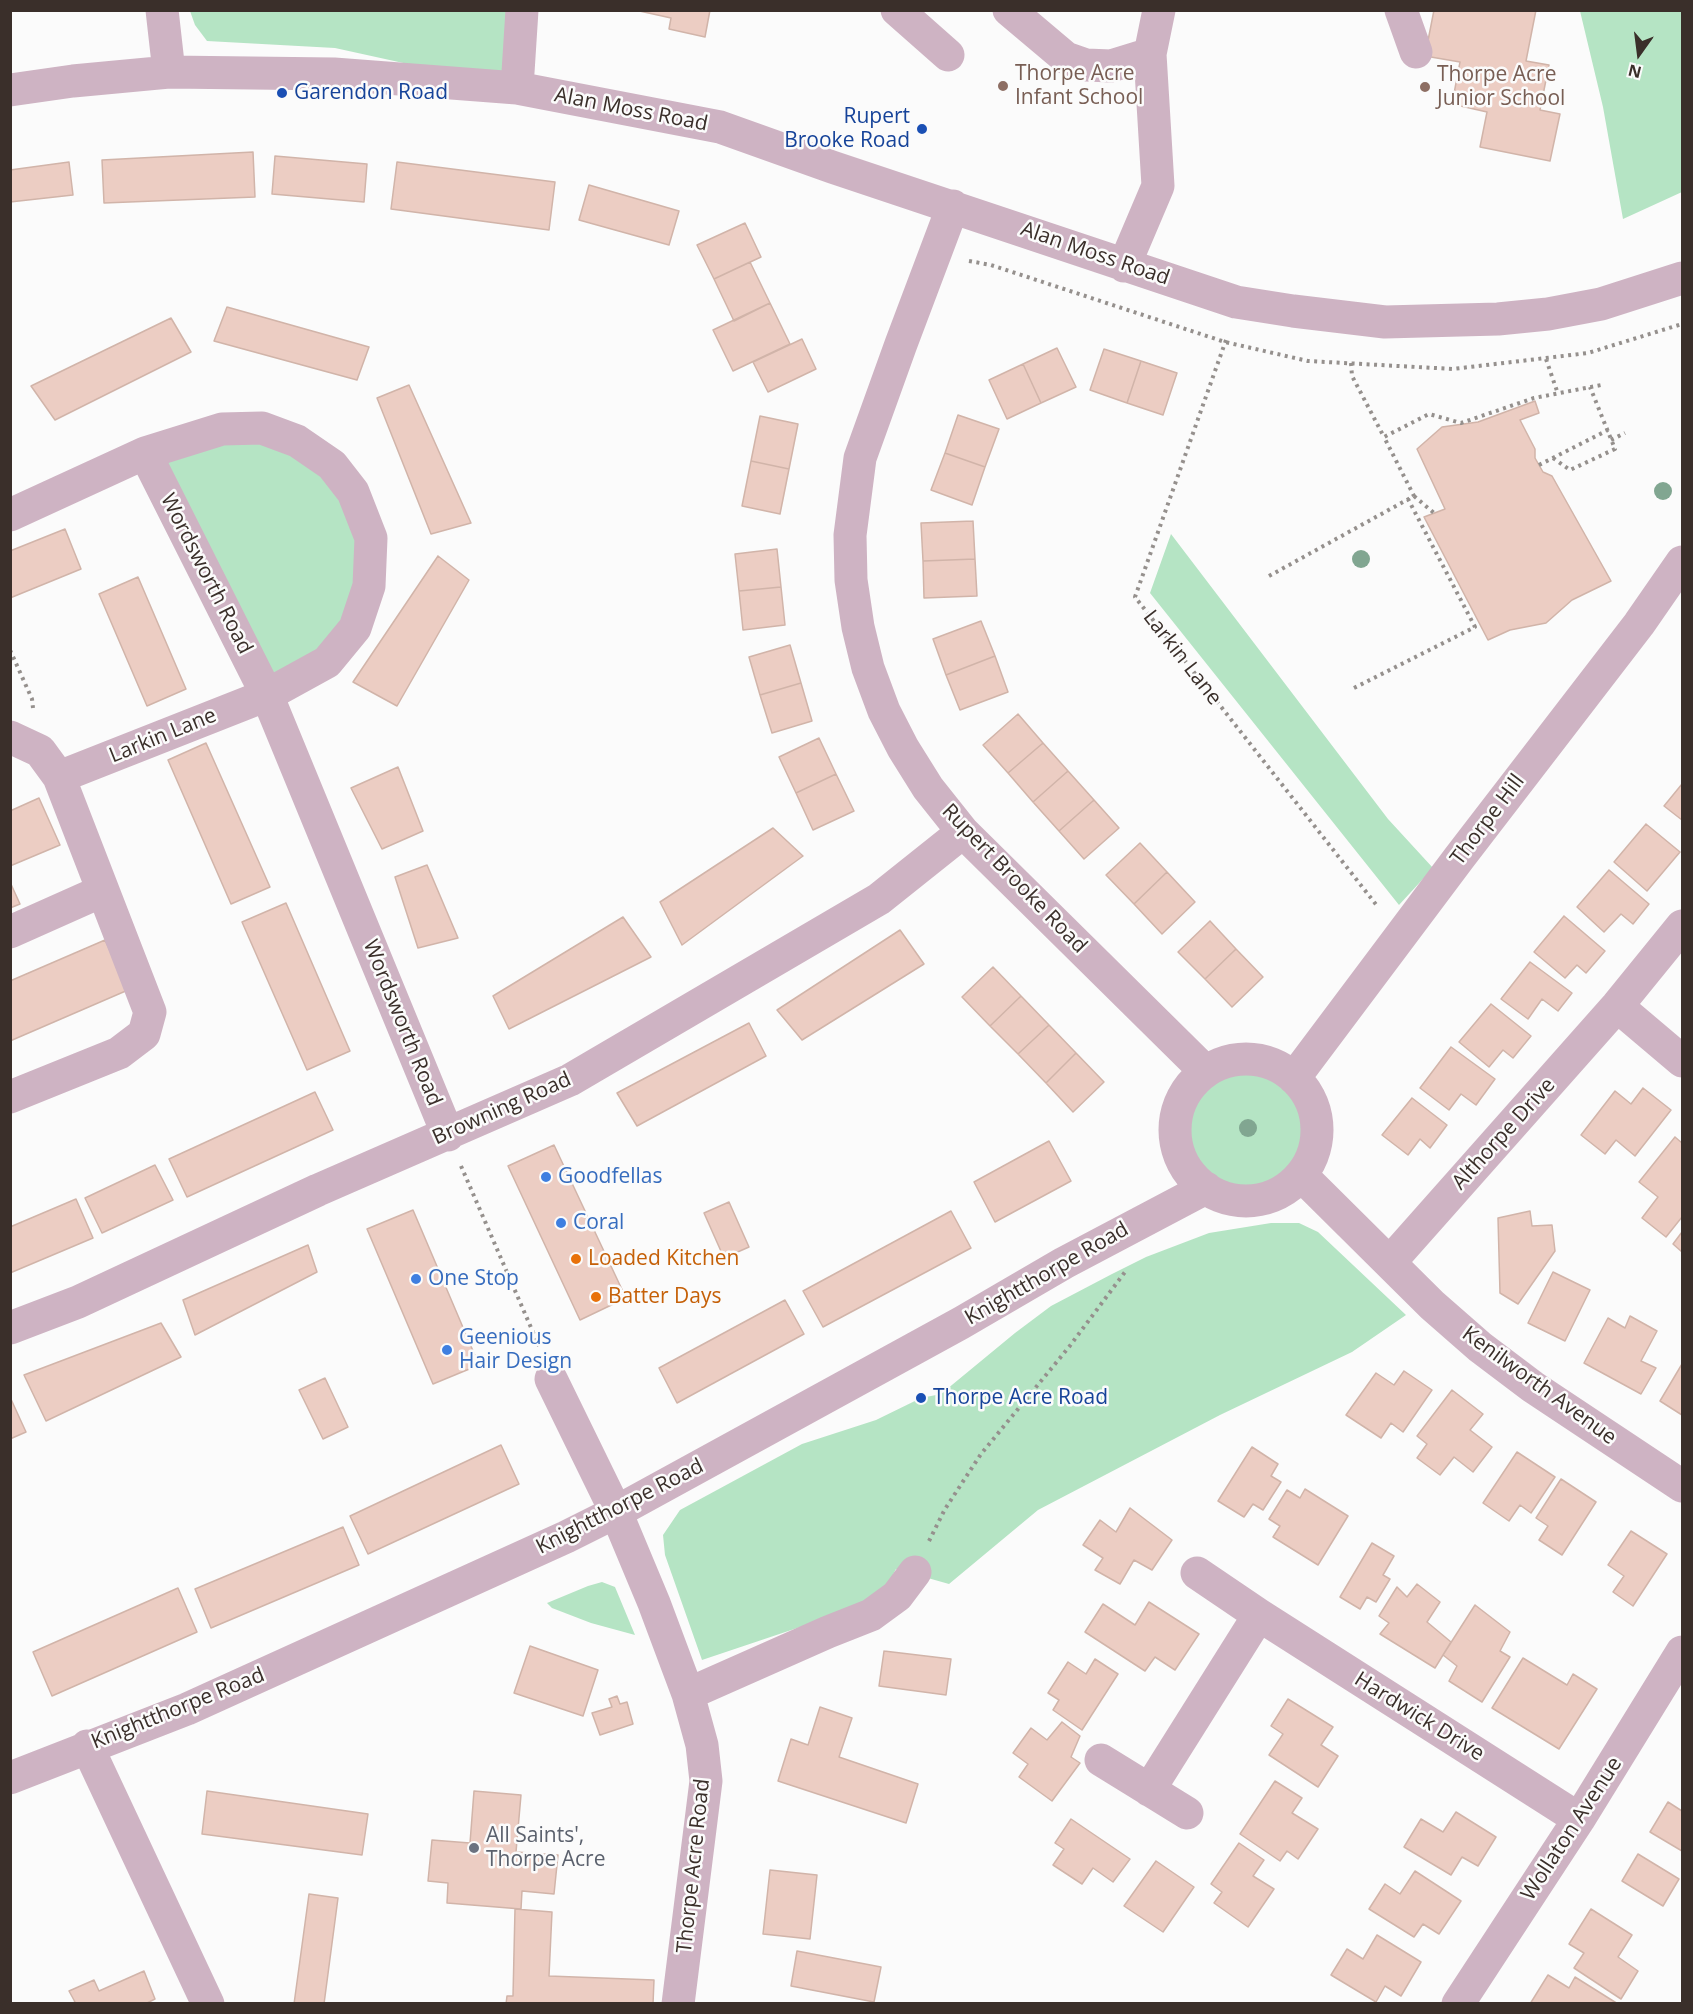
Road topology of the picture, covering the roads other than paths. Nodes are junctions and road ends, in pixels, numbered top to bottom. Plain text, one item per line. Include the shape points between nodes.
1 (162, 10) edge
2 (522, 10) edge
3 (897, 10) edge
4 (1009, 10) edge
5 (1159, 10) edge
6 (1401, 10) edge
7 (1416, 52) dead end
8 (1150, 54) junction
9 (948, 55) dead end
10 (169, 72) junction
11 (517, 88) junction
12 (10, 90) edge
13 (953, 206) junction
14 (1125, 266) junction
15 (1683, 278) edge
16 (145, 453) junction
17 (10, 515) edge
18 (1683, 562) edge
19 (267, 695) junction
20 (19, 740) edge
21 (59, 777) junction
22 (963, 832) junction
23 (102, 891) junction
24 (1683, 926) edge
25 (10, 932) edge
26 (1617, 1006) junction
27 (1683, 1061) edge
28 (1206, 1071) junction
29 (1294, 1078) junction
30 (10, 1097) edge
31 (448, 1135) junction
32 (1301, 1175) junction
33 (1206, 1188) junction
34 (1390, 1262) junction
35 (10, 1328) edge
36 (551, 1379) road end
37 (1683, 1486) edge
38 (616, 1512) junction
39 (915, 1572) road end
40 (1197, 1573) dead end
41 (1259, 1615) junction
42 (1683, 1652) edge
43 (688, 1694) junction
44 (87, 1746) junction
45 (1101, 1760) dead end
46 (10, 1778) edge
47 (1149, 1790) junction
48 (1187, 1813) dead end
49 (1580, 1819) junction
50 (208, 2004) edge
51 (678, 2004) edge
52 (1458, 2004) edge

1 - 10 street
2 - 11 street
3 - 9 street
4 - 8 street via 1066,58 1086,65 1111,66
5 - 8 street
6 - 7 street
8 - 14 street via 1158,186
10 - 11 street, Alan Moss Road via 334,74
10 - 12 street, Alan Moss Road
11 - 13 street, Alan Moss Road via 720,127
13 - 14 street, Alan Moss Road
13 - 22 street, Rupert Brooke Road via 860,458 850,535 858,627 884,711 928,788
14 - 15 street, Alan Moss Road via 1236,302 1385,322 1548,314 1601,304
16 - 17 street
16 - 19 street, Wordsworth Road
16 - 19 street via 222,429 262,428 297,441 332,465 353,492 370,538 369,586 355,628 327,662
18 - 29 street, Thorpe Hill
19 - 21 street, Larkin Lane
19 - 31 street, Wordsworth Road
20 - 21 street via 40,751
21 - 23 street
22 - 28 street, Rupert Brooke Road
22 - 31 street, Browning Road via 879,899 570,1080
23 - 25 street
23 - 30 street via 150,1012 144,1034 119,1053
24 - 26 street, Althorpe Drive
26 - 27 street
26 - 34 street, Althorpe Drive
28 - 29 street via 1228,1061 1250,1059 1273,1064
28 - 33 street via 1186,1092 1175,1130 1187,1170
29 - 32 street via 1308,1096 1316,1121 1317,1137 1311,1159
31 - 35 street, Browning Road via 318,1190 78,1302
32 - 33 street via 1287,1188 1252,1200 1226,1198
32 - 34 street, Kenilworth Avenue
33 - 38 street, Knightthorpe Road via 1074,1257
34 - 37 street, Kenilworth Avenue via 1480,1347 1533,1387
36 - 38 street
38 - 43 street, Thorpe Acre Road
38 - 44 street, Knightthorpe Road via 344,1639 197,1704
39 - 43 street via 897,1596 871,1615
40 - 41 street, Hardwick Drive
41 - 47 street
41 - 49 street, Hardwick Drive
42 - 49 street, Wollaton Avenue
43 - 51 street, Thorpe Acre Road via 702,1745 706,1781
44 - 46 street, Knightthorpe Road
44 - 50 street
45 - 47 street
47 - 48 street
49 - 52 street, Wollaton Avenue

